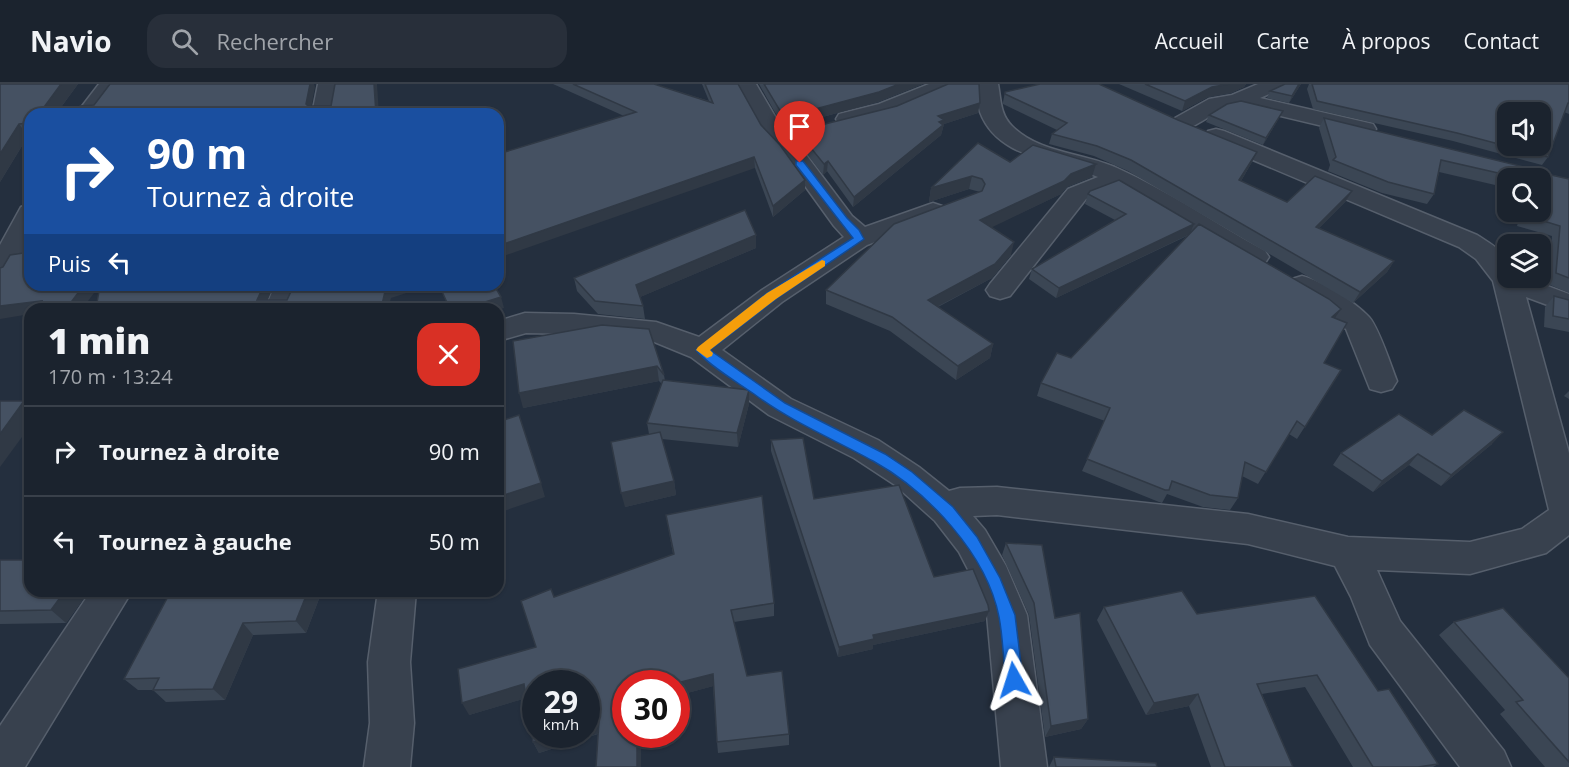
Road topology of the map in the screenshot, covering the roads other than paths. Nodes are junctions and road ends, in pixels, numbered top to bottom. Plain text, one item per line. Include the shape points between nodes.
1 (110, 84) edge
2 (328, 84) edge
3 (746, 84) edge
4 (946, 84) edge
5 (1275, 84) edge
6 (996, 91) edge
7 (1238, 100) junction
8 (92, 108) edge
9 (324, 108) edge
10 (1161, 113) edge
11 (1183, 123) junction
12 (827, 125) edge
13 (805, 131) edge
14 (774, 134) junction
15 (1387, 135) edge
16 (1118, 178) junction
17 (958, 202) edge
18 (24, 224) edge
19 (858, 239) junction
20 (1497, 267) edge
21 (0, 271) edge
22 (1509, 288) edge
23 (1528, 288) edge
24 (1000, 290) dead end
25 (1569, 304) edge
26 (504, 329) edge
27 (702, 350) junction
28 (1381, 381) dead end
29 (948, 511) junction
30 (1569, 516) edge
31 (1348, 553) junction
32 (109, 597) edge
33 (396, 597) edge
34 (0, 766) edge
35 (387, 767) edge
36 (1024, 767) edge
37 (1488, 767) edge

1 - 8 street
2 - 9 street
3 - 14 street
4 - 12 street via 887,109
5 - 7 street
6 - 16 street via 990,110 999,127 1013,139
7 - 11 street via 1217,104
7 - 15 street
10 - 11 street
11 - 20 street via 1468,241 1486,253
13 - 14 street
14 - 19 street via 790,149
16 - 24 street via 1077,194
16 - 28 street via 1333,304 1359,324
17 - 19 street
18 - 21 street
19 - 27 street via 772,296
22 - 30 street
23 - 25 street
26 - 27 street via 525,323 656,332
27 - 29 street via 780,407 866,449
29 - 31 street via 960,502 997,501 1248,529
29 - 36 street via 977,550 1007,615
30 - 31 street via 1533,542 1470,558
31 - 37 street via 1384,632
32 - 34 street
33 - 35 street via 389,662 392,723

